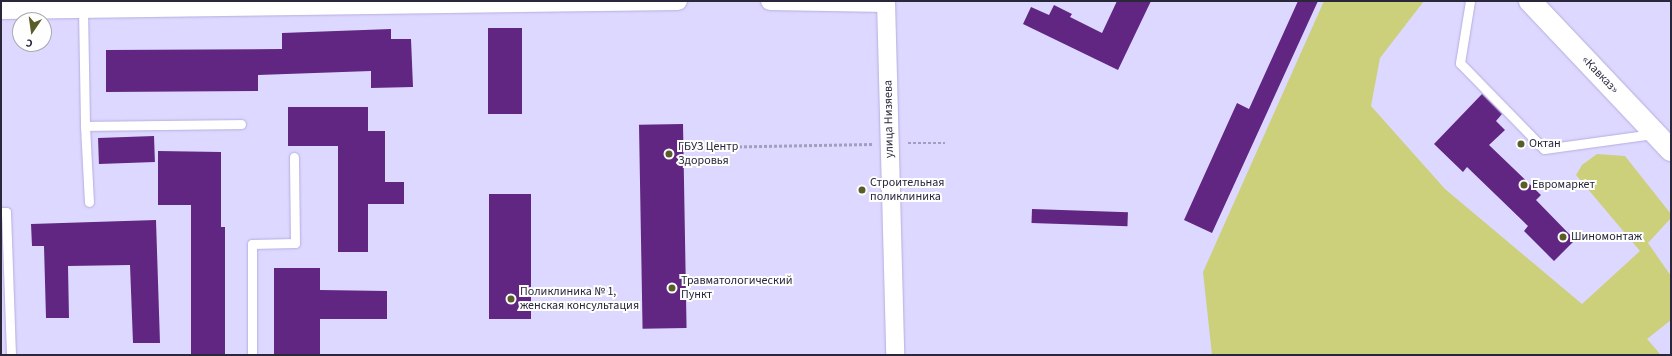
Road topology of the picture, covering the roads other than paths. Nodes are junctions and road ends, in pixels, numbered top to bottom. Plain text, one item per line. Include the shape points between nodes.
1 (678, 1) edge
2 (770, 1) edge
3 (1470, 1) edge
4 (1530, 1) edge
5 (886, 2) edge
6 (90, 6) edge
7 (1, 10) edge
8 (241, 124) dead end
9 (85, 126) junction
10 (1655, 133) junction
11 (1671, 150) edge
12 (294, 157) dead end
13 (89, 202) dead end
14 (1, 212) edge
15 (11, 355) edge
16 (252, 355) edge
17 (895, 355) edge

1 - 6 street
2 - 5 street, улица Низяева
3 - 10 lane via 1460,63 1544,149
4 - 10 highway, «Кавказ»
5 - 17 street, улица Низяева
6 - 7 street
6 - 9 lane
8 - 9 lane
9 - 13 lane
10 - 11 highway, «Кавказ»
12 - 16 lane via 295,243 252,244
14 - 15 lane via 6,212

